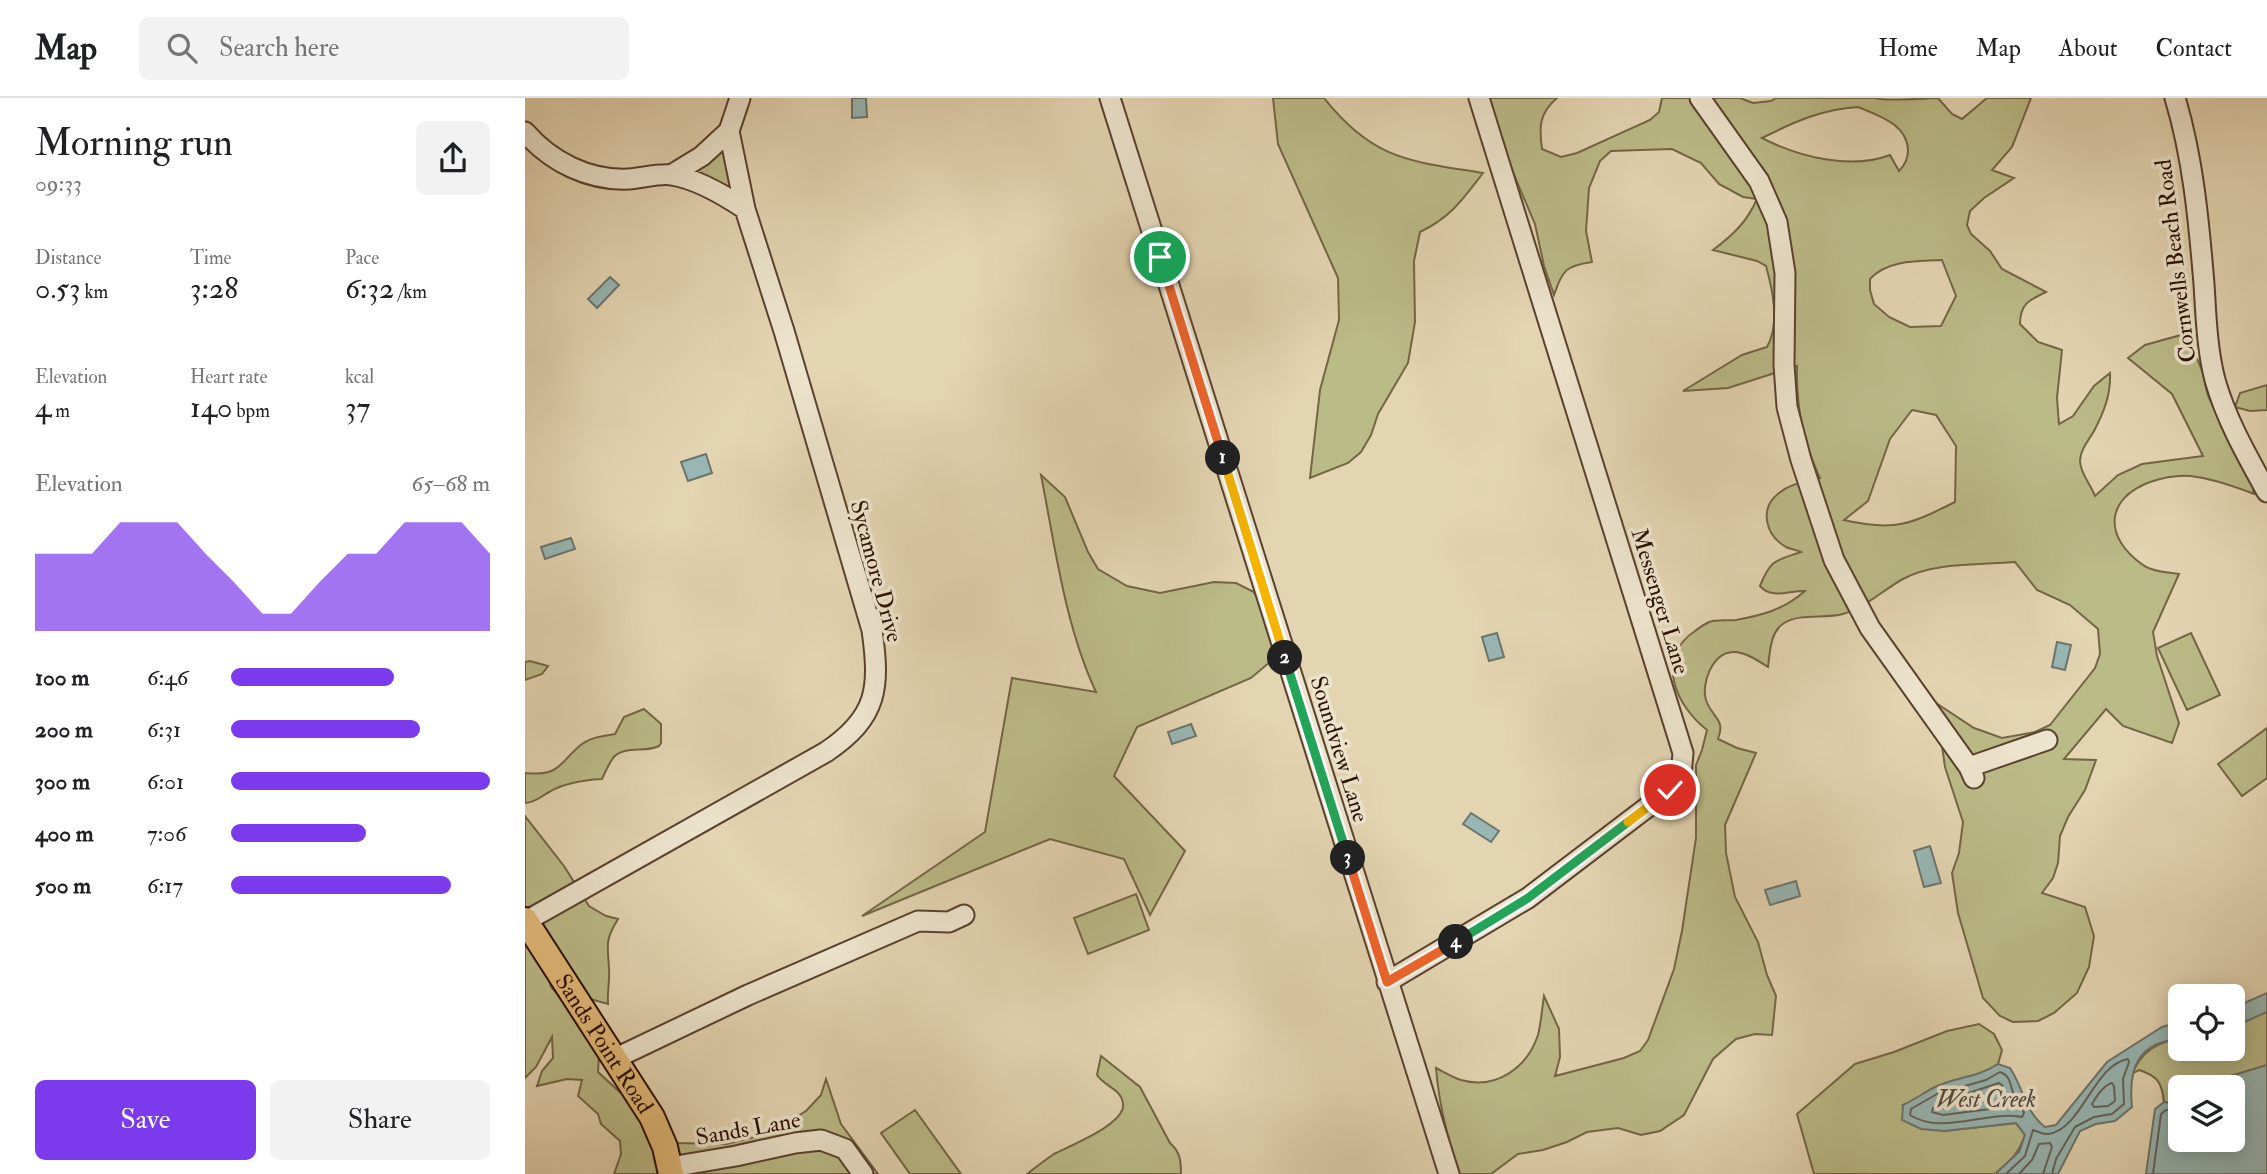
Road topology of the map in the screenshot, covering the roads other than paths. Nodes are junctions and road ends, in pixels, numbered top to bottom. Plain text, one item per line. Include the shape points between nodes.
1 (740, 98) edge
2 (1110, 98) edge
3 (1479, 98) edge
4 (1700, 98) edge
5 (2175, 98) edge
6 (729, 131) junction
7 (525, 132) edge
8 (671, 174) junction
9 (745, 209) junction
10 (2267, 492) edge
11 (2047, 740) dead end
12 (964, 915) dead end
13 (525, 921) edge
14 (1387, 982) junction
15 (614, 1059) junction
16 (670, 1170) edge
17 (863, 1174) edge
18 (1449, 1174) edge

1 - 6 street
2 - 14 street, Soundview Lane
3 - 14 street, Messenger Lane via 1683,753 1681,775 1670,790 1528,898
4 - 11 street via 1759,181 1777,222 1785,273 1787,407 1834,560 1870,628 1972,773
5 - 10 street, Cornwells Beach Road via 2189,165 2215,380 2230,421
6 - 8 street via 702,156
6 - 9 street, Sycamore Drive
7 - 8 street via 571,169 608,178
8 - 9 street
9 - 13 street, Sycamore Drive via 872,630 877,667 874,693 855,729 826,752
12 - 15 street via 949,922 918,921
13 - 15 main road, Sands Point Road
14 - 18 street, Soundview Lane
15 - 16 main road, Sands Point Road via 652,1117
16 - 17 street, Sands Lane via 821,1140 845,1149

